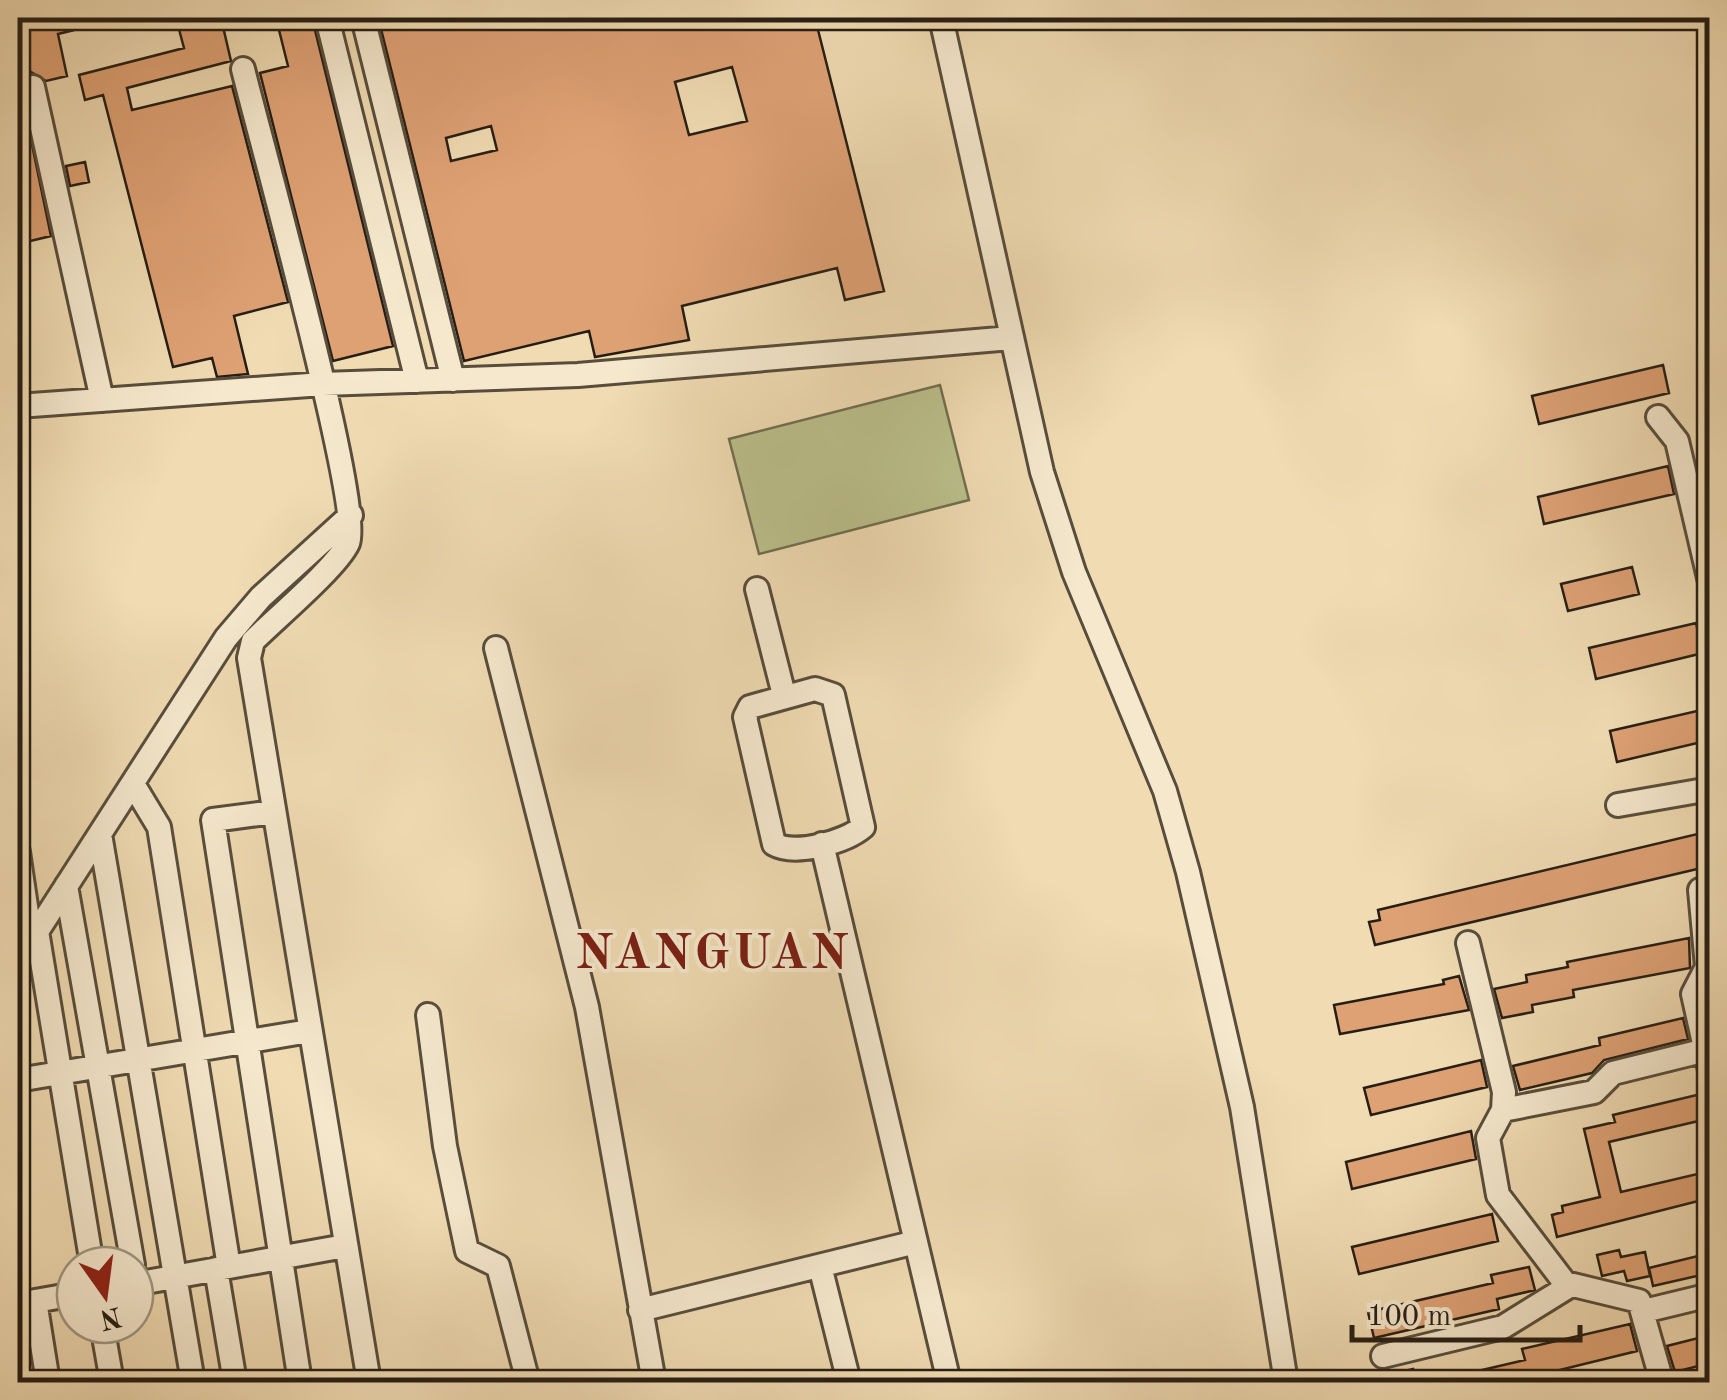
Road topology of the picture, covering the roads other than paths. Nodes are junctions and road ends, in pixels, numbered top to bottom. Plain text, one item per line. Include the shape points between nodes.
1 (327, 18) edge
2 (363, 18) edge
3 (940, 18) edge
4 (242, 69) dead end
5 (32, 87) dead end
6 (1011, 338) junction
7 (453, 380) junction
8 (417, 381) junction
9 (323, 384) junction
10 (102, 400) junction
11 (18, 406) edge
12 (1658, 417) dead end
13 (350, 516) junction
14 (1710, 582) edge
15 (757, 589) dead end
16 (226, 638) junction
17 (496, 648) dead end
18 (250, 650) junction
19 (784, 695) junction
20 (133, 784) junction
21 (1710, 789) edge
22 (1618, 805) dead end
23 (274, 812) junction
24 (100, 834) junction
25 (822, 844) junction
26 (18, 852) edge
27 (66, 886) junction
28 (1700, 890) dead end
29 (34, 935) junction
30 (1468, 942) dead end
31 (18, 961) edge
32 (428, 1016) dead end
33 (309, 1031) junction
34 (246, 1042) junction
35 (194, 1050) junction
36 (1708, 1056) edge
37 (138, 1060) junction
38 (98, 1067) junction
39 (60, 1073) junction
40 (18, 1080) edge
41 (1504, 1110) junction
42 (916, 1242) junction
43 (89, 1245) edge
44 (129, 1245) edge
45 (344, 1246) junction
46 (279, 1258) junction
47 (820, 1266) junction
48 (222, 1268) junction
49 (176, 1276) junction
50 (155, 1279) edge
51 (1571, 1285) junction
52 (1710, 1295) edge
53 (55, 1298) edge
54 (26, 1303) edge
55 (640, 1310) junction
56 (1644, 1311) junction
57 (106, 1345) edge
58 (1382, 1356) dead end
59 (48, 1382) edge
60 (112, 1382) edge
61 (193, 1382) edge
62 (235, 1382) edge
63 (300, 1382) edge
64 (369, 1382) edge
65 (528, 1382) edge
66 (654, 1382) edge
67 (849, 1382) edge
68 (949, 1382) edge
69 (1286, 1382) edge
70 (1662, 1382) edge

1 - 8 street
2 - 7 street
3 - 6 street
4 - 9 street
5 - 10 street
6 - 7 street
6 - 69 street via 1074,572 1165,791 1184,858 1242,1107
7 - 8 street
8 - 9 street
9 - 10 street
9 - 13 street
10 - 11 street
12 - 14 street via 1677,441
13 - 16 street
13 - 18 street via 348,545
15 - 19 street
16 - 18 street
16 - 20 street
17 - 55 street via 587,1007
18 - 23 street
19 - 25 street via 750,707 745,717 774,844
19 - 25 street via 815,690 833,696 862,827
20 - 24 street
20 - 35 street via 159,826
21 - 22 street
23 - 33 street
23 - 34 street via 213,820
24 - 27 street
24 - 37 street
25 - 42 street
26 - 29 street
27 - 29 street
27 - 38 street
28 - 36 street via 1706,967 1693,994
29 - 31 street
29 - 39 street
30 - 41 street
32 - 65 street via 444,1146 467,1251 498,1266
33 - 34 street
33 - 45 street
34 - 35 street
34 - 46 street
35 - 37 street
35 - 48 street
36 - 41 street via 1613,1073 1594,1092
37 - 38 street
37 - 49 street
38 - 39 street
38 - 44 street
39 - 40 street
39 - 43 street
41 - 51 street via 1488,1138 1498,1195 1556,1275
42 - 47 street
42 - 68 street
45 - 46 street
45 - 64 street
46 - 48 street
46 - 63 street
47 - 55 street
47 - 67 street
48 - 49 street
48 - 62 street
49 - 50 street
49 - 61 street
51 - 56 street via 1626,1294
51 - 58 street via 1503,1327
52 - 56 street
53 - 54 street
54 - 59 street
55 - 66 street
56 - 70 street
57 - 60 street

